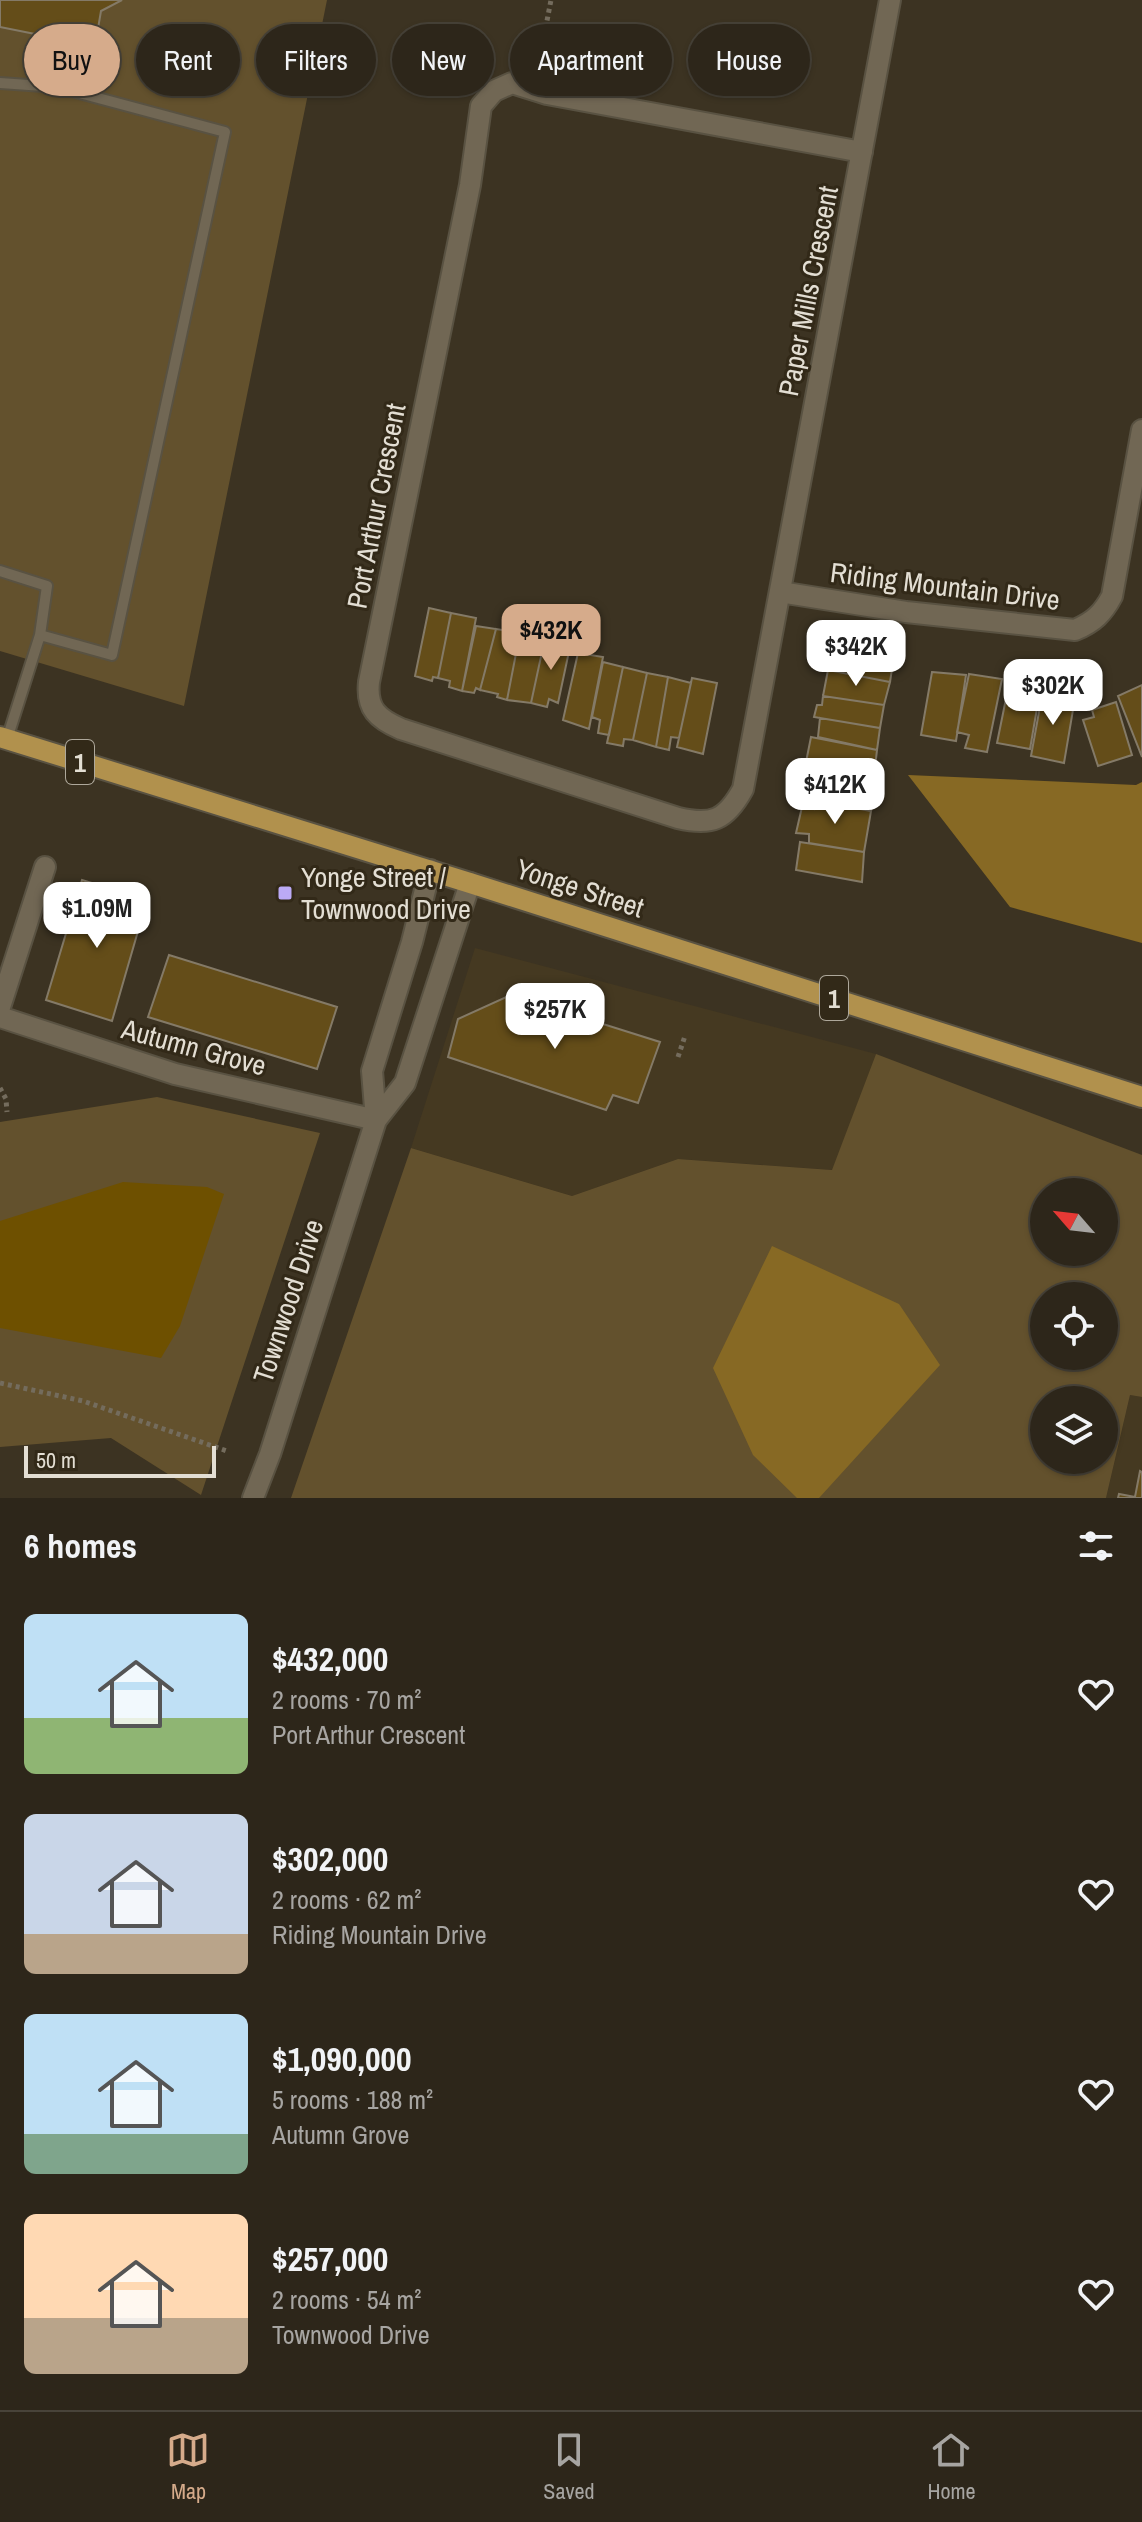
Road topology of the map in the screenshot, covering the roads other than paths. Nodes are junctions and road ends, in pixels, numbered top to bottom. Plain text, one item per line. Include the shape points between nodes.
1 (890, 0) edge
2 (0, 83) edge
3 (862, 152) junction
4 (1142, 430) edge
5 (0, 571) edge
6 (780, 592) junction
7 (40, 635) junction
8 (3, 739) edge
9 (45, 867) dead end
10 (430, 870) junction
11 (470, 883) junction
12 (0, 1007) edge
13 (0, 1017) edge
14 (1142, 1097) edge
15 (376, 1120) junction
16 (253, 1498) edge

1 - 3 street, Paper Mills Crescent
2 - 7 lane via 57,87 225,132 112,655
3 - 6 street, Paper Mills Crescent
3 - 6 street, Port Arthur Crescent via 547,94 512,83 494,91 481,106 470,185 368,697 373,711 401,729 678,818 711,821 724,815 743,789
4 - 6 street, Riding Mountain Drive via 1112,596 1103,612 1075,630
5 - 7 lane via 47,586
7 - 8 lane
8 - 10 main road, Yonge Street / 1
9 - 12 street
10 - 11 main road, Yonge Street / 1
10 - 15 street, Townwood Drive via 372,1071
11 - 14 main road, Yonge Street / 1
11 - 15 street, Townwood Drive via 405,1083
13 - 15 street, Autumn Grove via 175,1074
15 - 16 street, Townwood Drive

